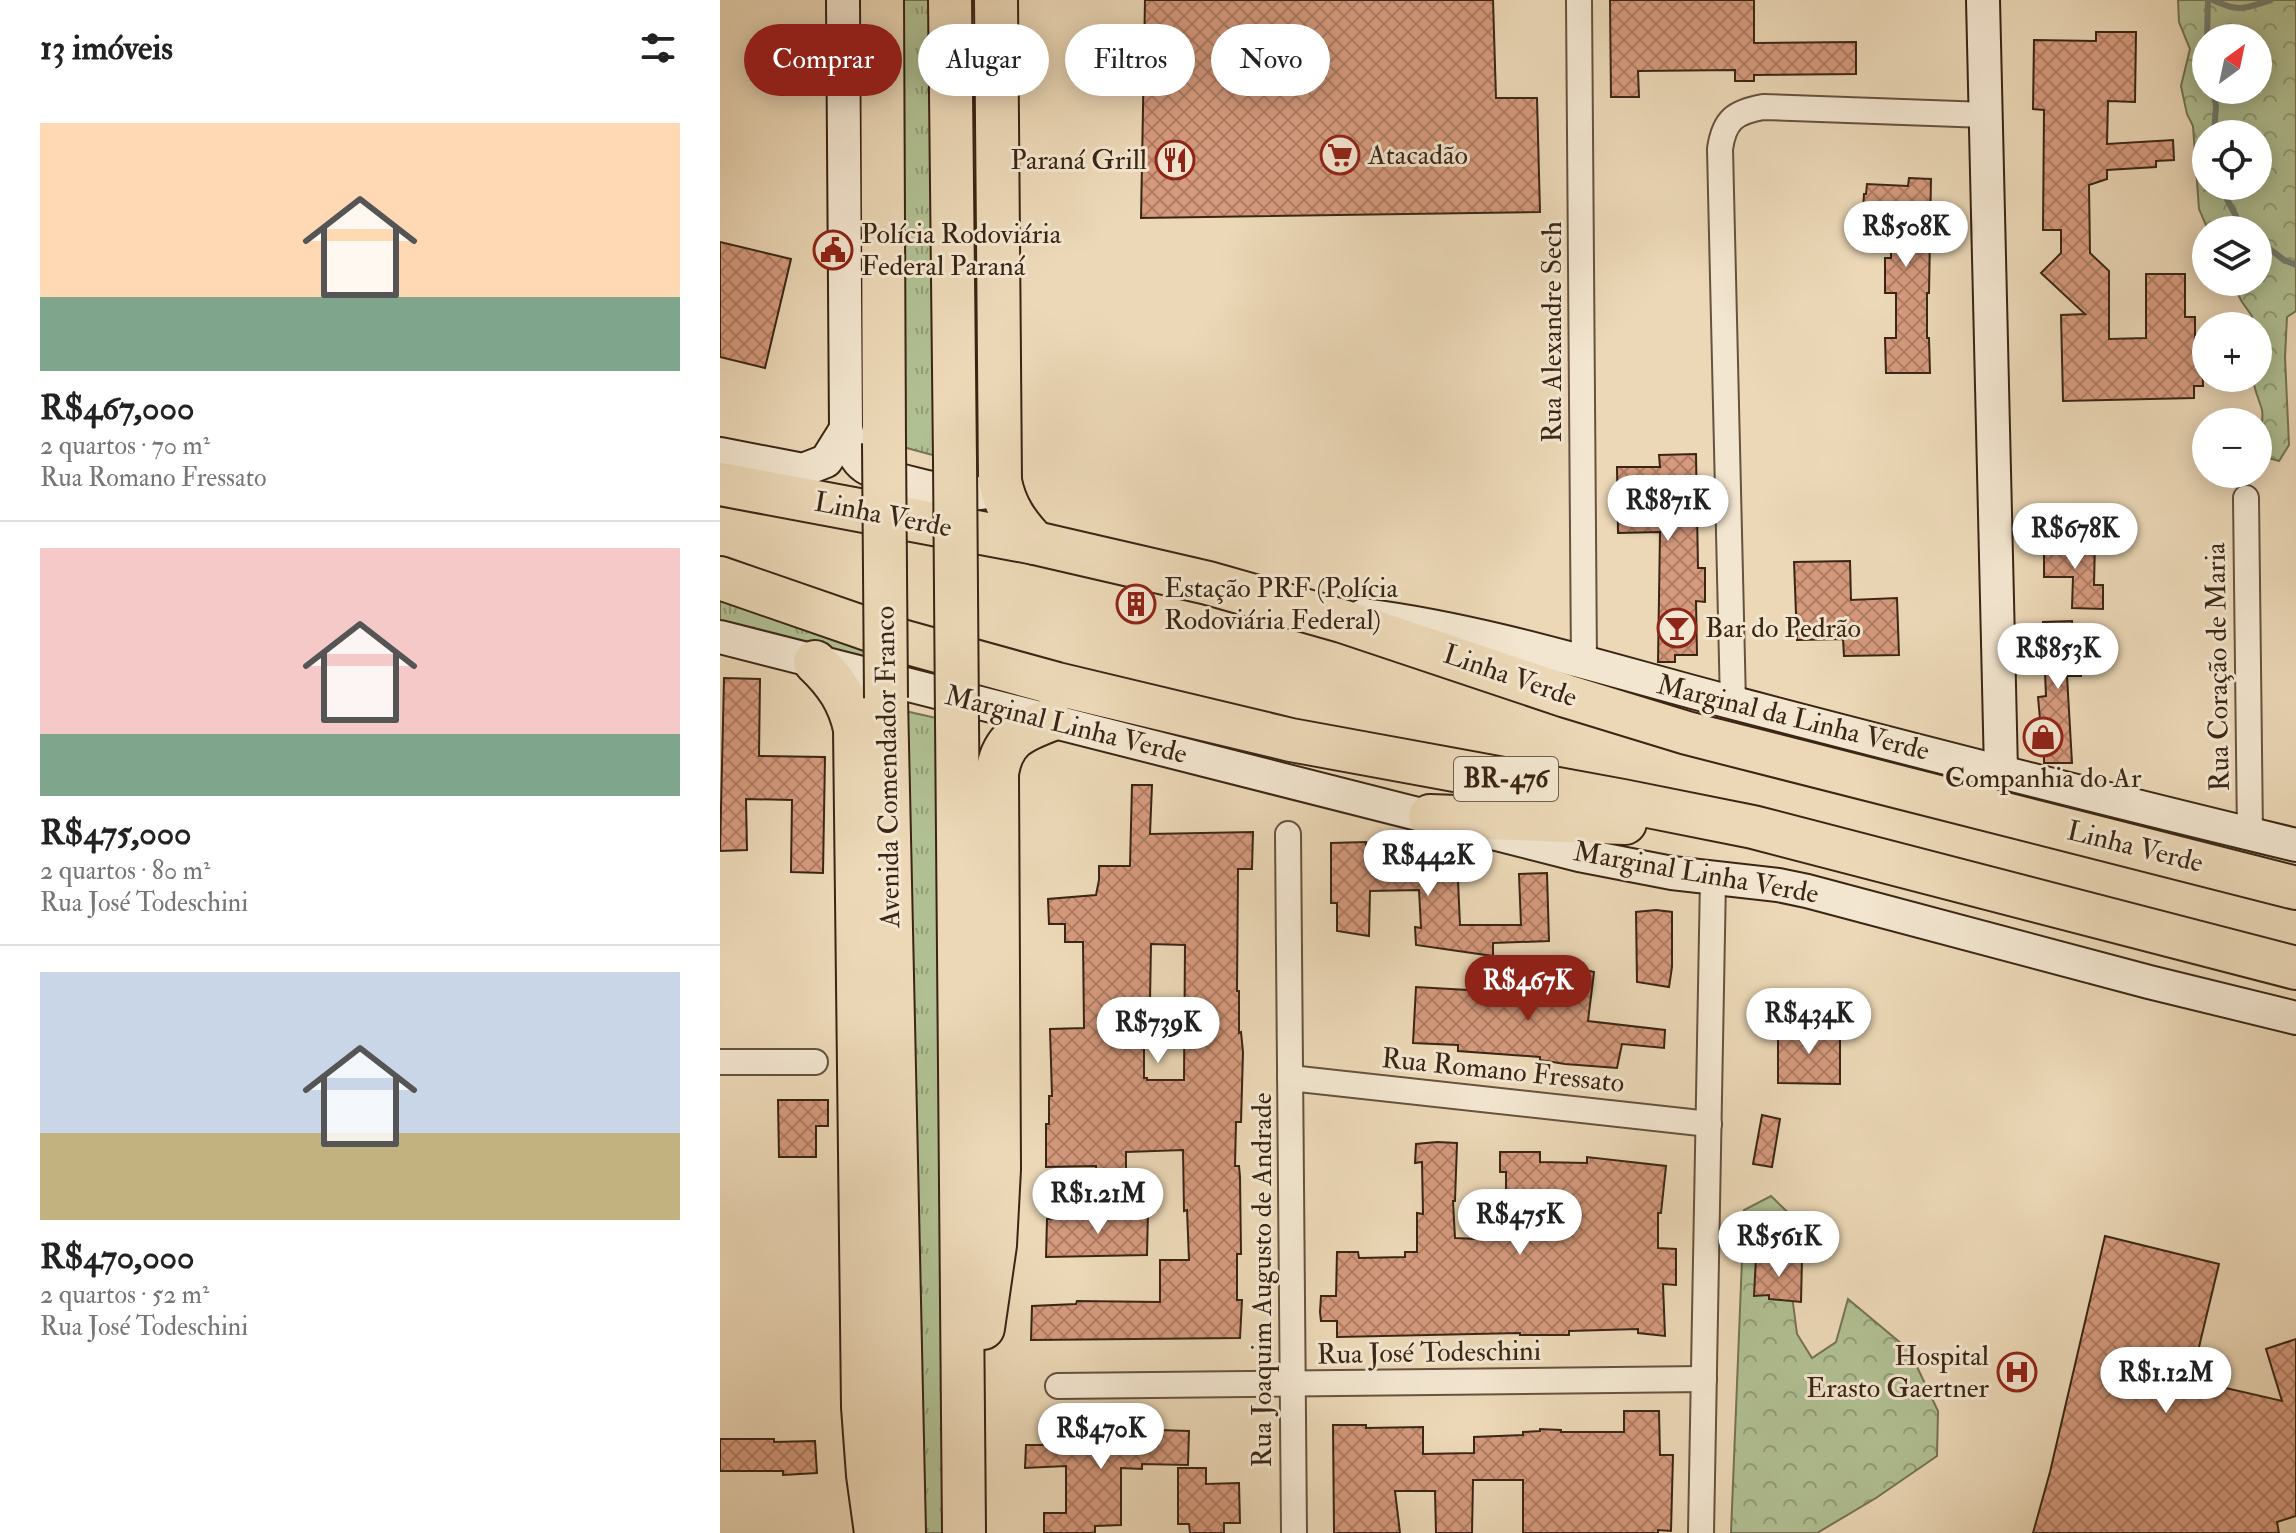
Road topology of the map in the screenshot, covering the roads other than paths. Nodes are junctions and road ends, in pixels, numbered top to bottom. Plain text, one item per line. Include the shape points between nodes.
1 (843, 0) edge
2 (882, 0) edge
3 (950, 0) edge
4 (996, 0) edge
5 (1579, 0) edge
6 (1983, 0) edge
7 (1986, 115) junction
8 (846, 429) junction
9 (720, 454) edge
10 (720, 471) edge
11 (1000, 481) junction
12 (720, 484) edge
13 (769, 493) junction
14 (2246, 498) dead end
15 (1035, 543) junction
16 (720, 578) edge
17 (1287, 605) junction
18 (720, 637) edge
19 (815, 662) junction
20 (1584, 664) junction
21 (1733, 703) junction
22 (1050, 720) junction
23 (2001, 771) junction
24 (1430, 816) junction
25 (1753, 827) junction
26 (1288, 834) dead end
27 (2250, 834) junction
28 (2296, 845) edge
29 (1713, 879) junction
30 (2296, 888) edge
31 (2296, 968) edge
32 (2296, 1018) edge
33 (720, 1062) edge
34 (815, 1062) dead end
35 (1290, 1078) junction
36 (1709, 1124) junction
37 (1704, 1379) junction
38 (1292, 1384) junction
39 (1058, 1386) dead end
40 (963, 1476) junction
41 (876, 1533) edge
42 (904, 1533) edge
43 (964, 1533) edge
44 (1294, 1533) edge
45 (1701, 1533) edge

1 - 8 main road
2 - 42 highway, Avenida Comendador Franco, bridge via 886,698
3 - 40 highway, bridge
4 - 11 highway
5 - 20 street, Rua Alexandre Sech
6 - 7 main road
7 - 21 street via 1763,107 1740,113 1722,134
7 - 23 main road
8 - 9 main road via 826,461 803,470
8 - 11 main road via 853,453 876,473 976,493
10 - 13 highway
11 - 15 highway via 1014,520
12 - 13 highway, Linha Verde
13 - 15 highway, Linha Verde
14 - 27 street, Rua Coração de Maria
15 - 17 highway, Linha Verde
16 - 25 highway, BR-476 via 905,642 1057,684 1317,745
17 - 20 main road, Marginal da Linha Verde via 1442,627
17 - 30 highway, Linha Verde via 1687,733
18 - 19 main road, Marginal Linha Verde
19 - 22 main road, Marginal Linha Verde
19 - 41 highway via 844,696 855,729 863,1407
20 - 21 main road, Marginal da Linha Verde
21 - 23 main road, Marginal da Linha Verde
22 - 24 main road, Marginal Linha Verde
22 - 40 highway via 1010,741 997,774 998,1212
23 - 27 main road, Marginal da Linha Verde
24 - 25 highway
24 - 29 main road, Marginal Linha Verde via 1613,863
25 - 31 highway, BR-476
26 - 35 street, Rua Joaquim Augusto de Andrade
27 - 28 main road, Marginal da Linha Verde
29 - 32 main road, Marginal Linha Verde via 1807,891
29 - 36 street
33 - 34 street
35 - 36 street, Rua Romano Fressato
35 - 38 street, Rua Joaquim Augusto de Andrade
36 - 37 street
37 - 38 street, Rua José Todeschini
37 - 45 street
38 - 39 street, Rua José Todeschini
38 - 44 street, Rua Joaquim Augusto de Andrade
40 - 43 highway

